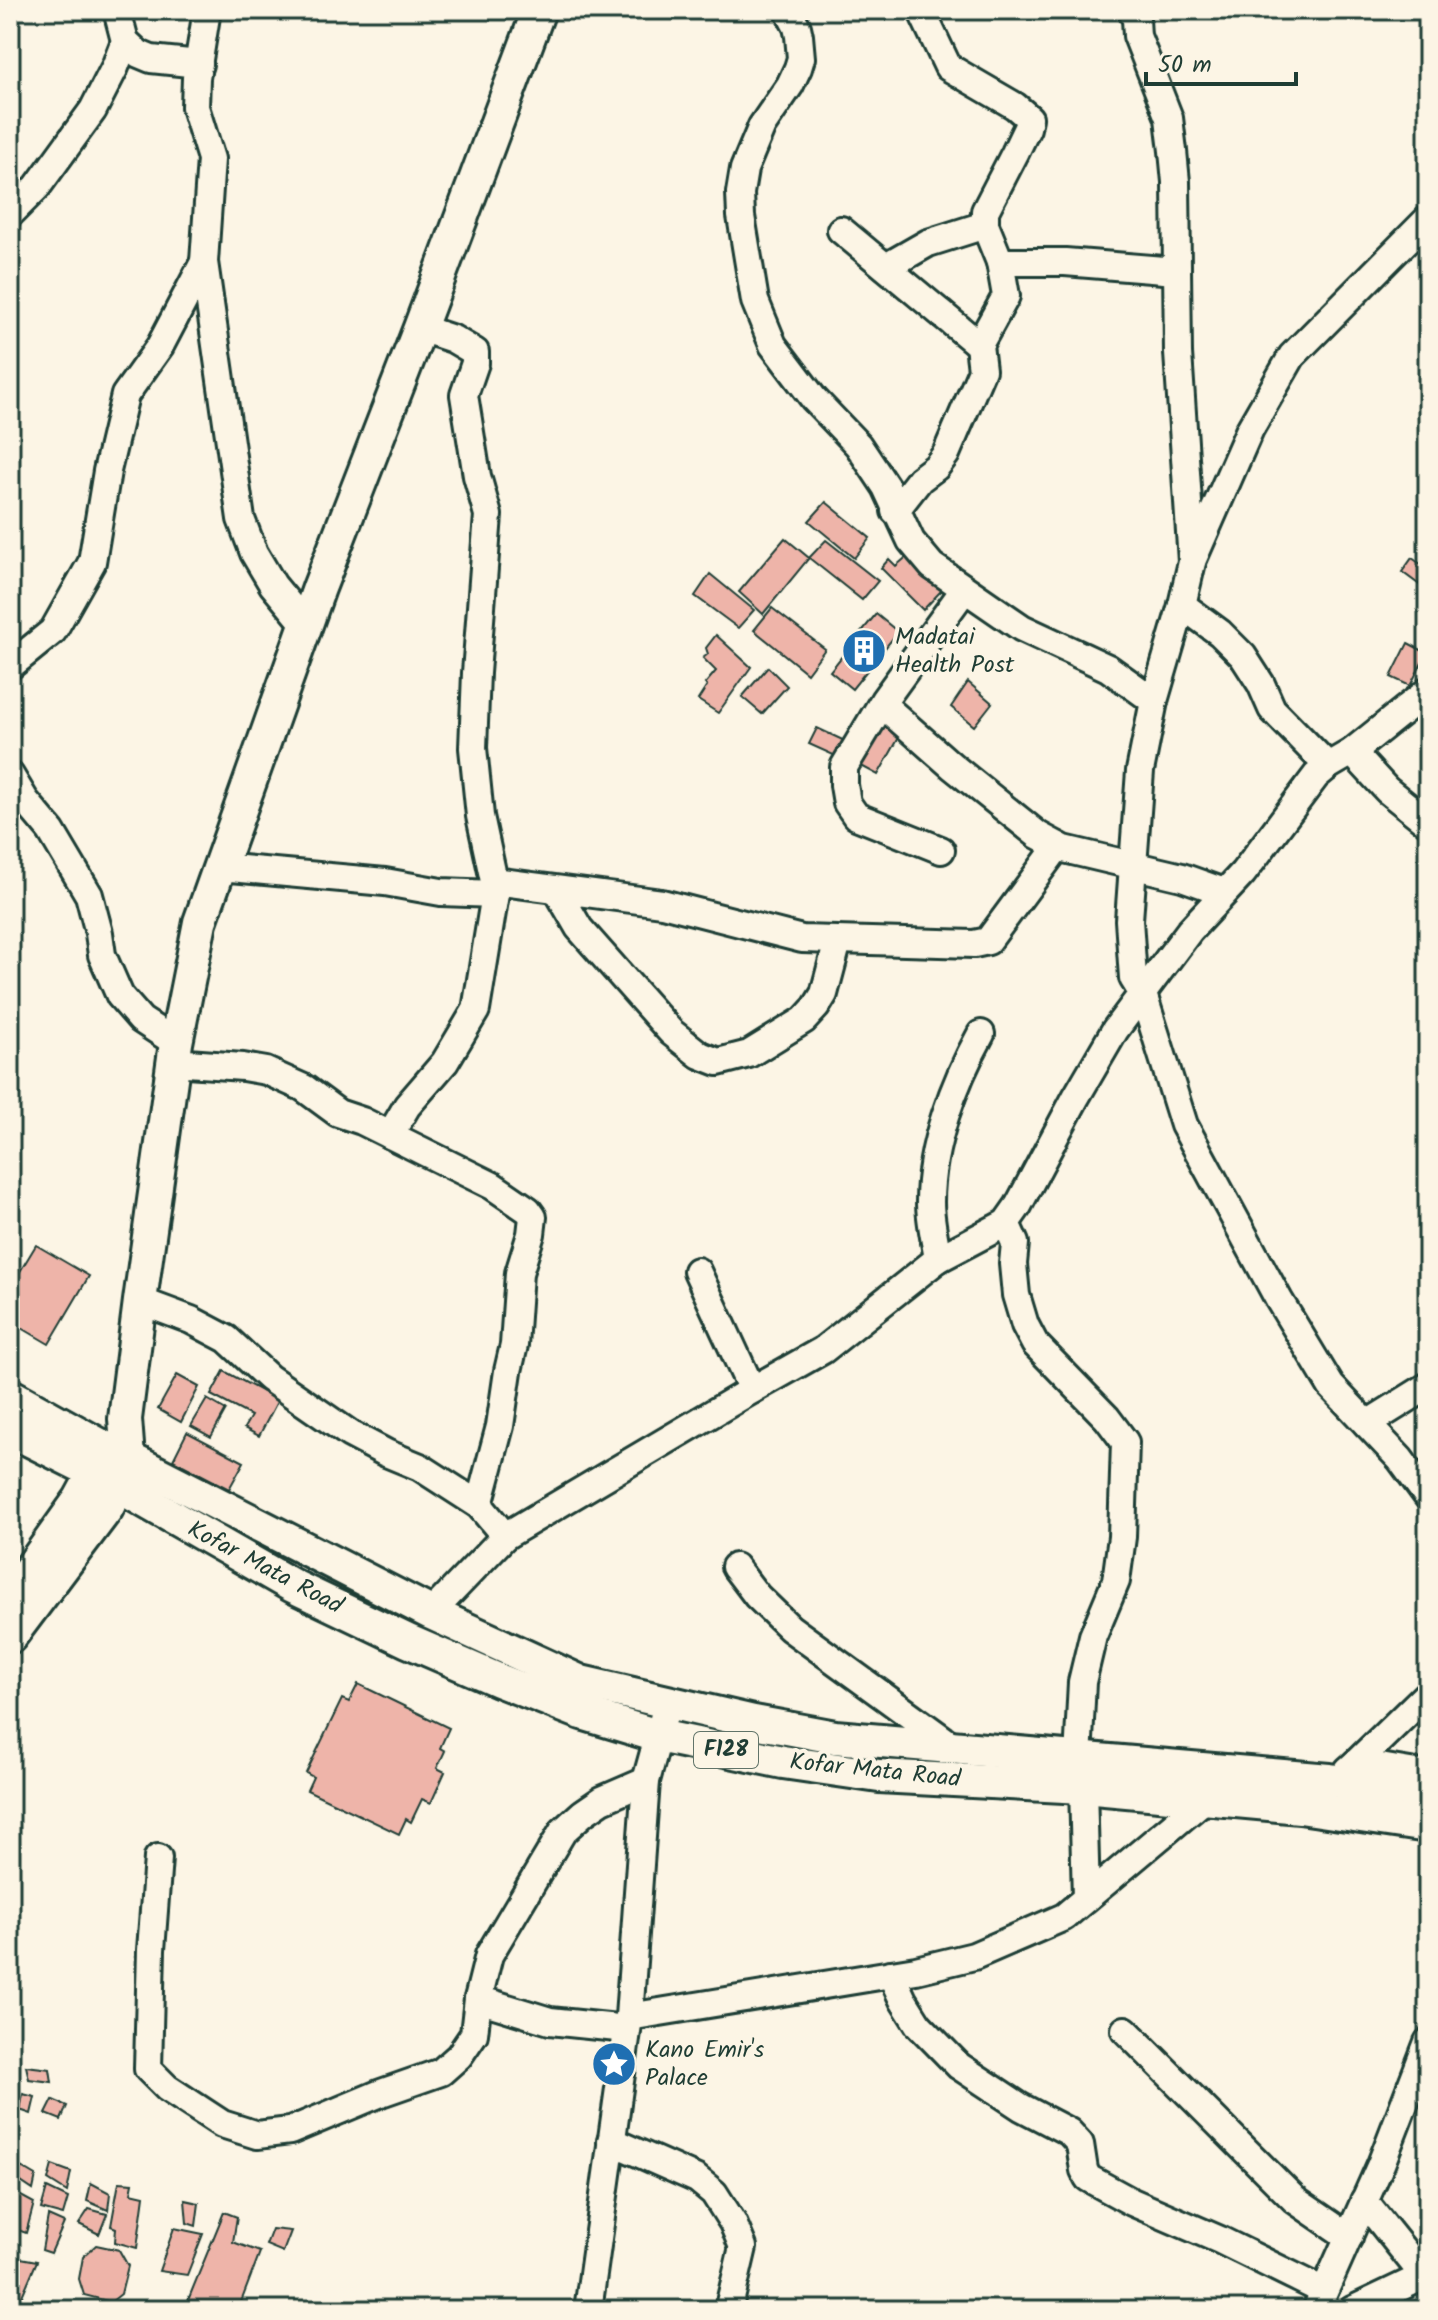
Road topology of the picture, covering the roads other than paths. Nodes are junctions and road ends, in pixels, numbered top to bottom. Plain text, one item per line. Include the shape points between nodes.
1 (117, 10) edge
2 (207, 10) edge
3 (788, 10) edge
4 (921, 10) edge
5 (1131, 10) edge
6 (544, 11) edge
7 (125, 41) junction
8 (199, 64) junction
9 (10, 214) edge
10 (1428, 219) edge
11 (985, 225) junction
12 (841, 230) dead end
13 (204, 262) junction
14 (1000, 262) junction
15 (886, 267) junction
16 (1176, 271) junction
17 (420, 328) junction
18 (979, 345) junction
19 (895, 511) junction
20 (1192, 562) junction
21 (964, 590) junction
22 (1182, 605) junction
23 (306, 625) junction
24 (10, 666) edge
25 (1428, 691) edge
26 (1154, 701) junction
27 (883, 705) junction
28 (1352, 752) junction
29 (1328, 766) junction
30 (10, 775) edge
31 (1428, 823) edge
32 (1058, 846) junction
33 (941, 850) dead end
34 (1132, 865) junction
35 (220, 867) junction
36 (494, 888) junction
37 (557, 890) junction
38 (1224, 892) junction
39 (838, 941) junction
40 (1143, 994) junction
41 (981, 1034) dead end
42 (174, 1052) junction
43 (390, 1135) junction
44 (1006, 1223) junction
45 (938, 1259) junction
46 (697, 1271) dead end
47 (140, 1301) junction
48 (1428, 1386) edge
49 (752, 1390) junction
50 (10, 1395) edge
51 (1367, 1424) junction
52 (10, 1430) edge
53 (112, 1466) junction
54 (1428, 1497) edge
55 (479, 1505) junction
56 (505, 1536) junction
57 (735, 1567) dead end
58 (10, 1597) edge
59 (431, 1613) junction
60 (10, 1637) edge
61 (1428, 1693) edge
62 (668, 1701) junction
63 (658, 1736) junction
64 (955, 1748) junction
65 (1346, 1772) junction
66 (1080, 1773) junction
67 (646, 1781) junction
68 (1206, 1798) junction
69 (1425, 1809) edge
70 (158, 1858) dead end
71 (1086, 1898) junction
72 (891, 1974) junction
73 (478, 1999) junction
74 (628, 2023) junction
75 (1125, 2030) dead end
76 (1428, 2042) edge
77 (611, 2141) junction
78 (1364, 2201) junction
79 (1349, 2237) junction
80 (1426, 2277) edge
81 (1320, 2300) edge
82 (588, 2310) edge
83 (730, 2310) edge
84 (1352, 2310) edge

1 - 7 street
2 - 8 street
3 - 19 street via 797,27 801,58 762,126 740,193 755,301 773,345 858,445
4 - 11 street via 948,67 1029,118 985,211
5 - 16 street via 1169,118 1176,182
6 - 17 main road
7 - 8 street via 151,59
7 - 9 street via 93,110 37,187
8 - 13 street via 195,107 211,159
10 - 20 street via 1292,356 1250,429
11 - 14 street
11 - 15 street via 928,243
12 - 15 street
13 - 23 street via 241,519 273,585
13 - 24 street via 160,346 125,395 92,562 53,631
14 - 16 street
14 - 18 street via 1006,296
15 - 18 street
16 - 20 street
17 - 23 main road
17 - 36 street via 475,352 464,395 488,515 473,748
18 - 19 street via 982,370 946,454
19 - 21 street via 932,566
20 - 22 street
21 - 26 street via 1022,628 1108,668
21 - 27 street
22 - 26 street
22 - 29 street via 1243,656 1272,709
23 - 35 main road
25 - 28 street
26 - 34 street via 1140,771
27 - 32 street via 952,766
27 - 33 street via 844,767 847,803 856,816
28 - 29 street
28 - 31 street
29 - 38 street
30 - 42 street via 89,895 102,955 120,996
32 - 34 street
32 - 39 street via 982,944
34 - 38 street
34 - 40 street via 1133,978
35 - 36 street via 441,892
35 - 42 main road via 200,922
36 - 37 street
36 - 43 street via 476,1010
37 - 39 street via 662,903 802,939
37 - 39 street via 579,928 671,1032 718,1062 749,1054 804,1020 824,994
38 - 40 street
40 - 44 street via 1115,1030
40 - 51 street via 1184,1125 1331,1386
41 - 45 street via 947,1109 935,1162 930,1203
42 - 43 street via 266,1071 304,1088 338,1113
42 - 47 main road
43 - 55 street via 493,1186 533,1217 519,1273 500,1426
44 - 45 street
44 - 66 street via 1015,1243 1016,1295 1035,1344 1125,1442 1116,1581 1093,1636 1082,1682
45 - 49 street via 823,1350
46 - 49 street
47 - 53 main road via 125,1419
47 - 55 street via 227,1339 269,1378 350,1434 420,1467
48 - 51 street
49 - 56 street
50 - 53 main road, F128
51 - 54 street
52 - 53 main road, F128
53 - 58 main road via 80,1499
53 - 59 main road, Kofar Mata Road / F128
53 - 60 main road via 107,1508
53 - 63 main road, Kofar Mata Road / F128 via 293,1586 498,1680
55 - 56 street
56 - 59 street
57 - 64 street via 790,1628
59 - 62 main road, Kofar Mata Road / F128 via 581,1682
61 - 65 street
62 - 63 street
62 - 64 main road, Kofar Mata Road / F128 via 835,1737
63 - 66 main road, Kofar Mata Road / F128 via 879,1776
63 - 67 street
64 - 66 main road, Kofar Mata Road / F128
65 - 66 main road, Kofar Mata Road / F128
65 - 69 main road, Kofar Mata Road / F128
66 - 68 main road, Kofar Mata Road / F128
66 - 71 street
67 - 73 street via 602,1800 563,1831 489,1955
67 - 74 street
68 - 69 main road, Kofar Mata Road / F128 via 1363,1817
68 - 71 street
70 - 73 street via 148,2069 222,2124 257,2135 290,2131 441,2072 474,2034
71 - 72 street via 1064,1917 974,1956
72 - 74 street
72 - 81 street via 918,2024 959,2066 1069,2132 1080,2144 1088,2178 1220,2240
73 - 74 street via 550,2021
74 - 77 street
75 - 79 street via 1295,2200
76 - 78 street
77 - 82 street
77 - 83 street via 697,2179 714,2193 743,2247
78 - 79 street
78 - 80 street
79 - 81 street
80 - 84 street

